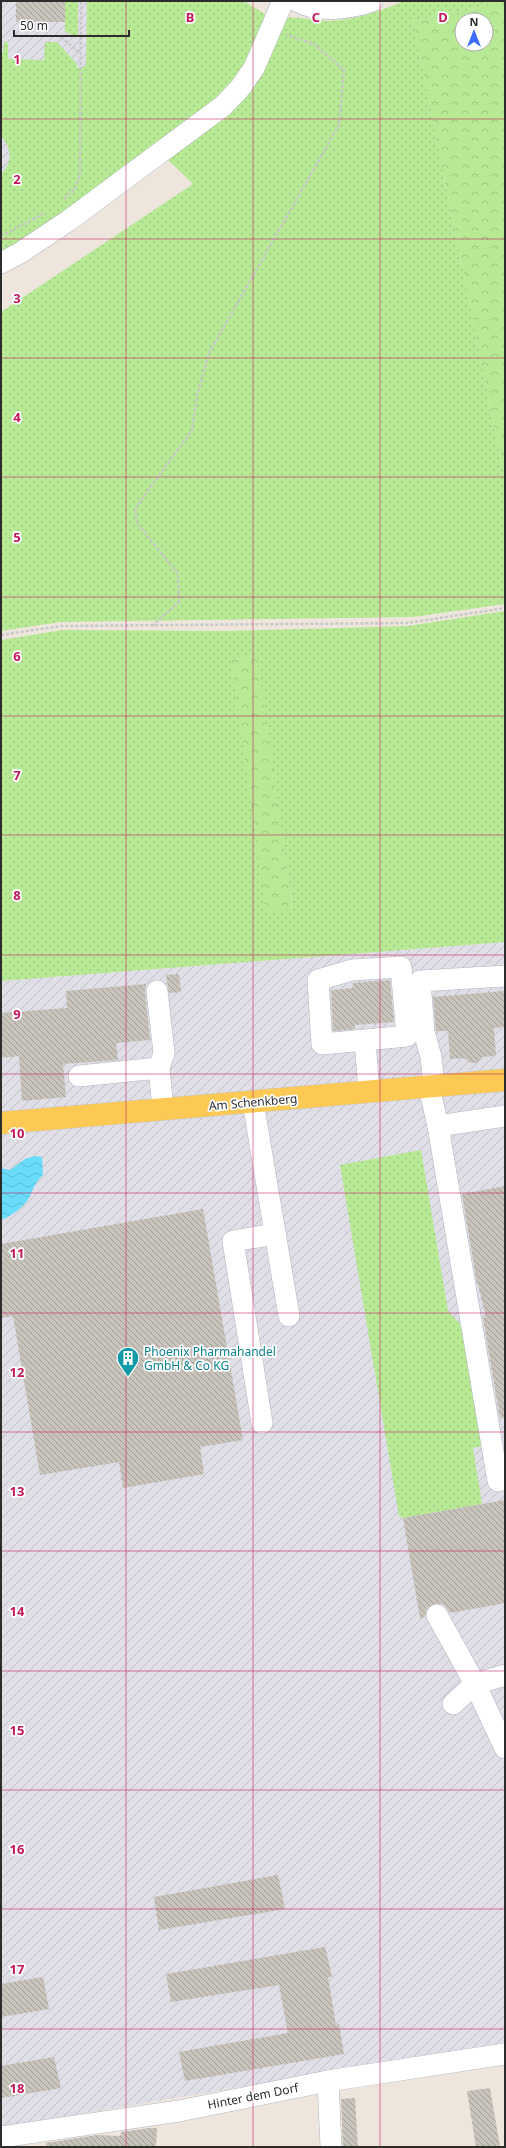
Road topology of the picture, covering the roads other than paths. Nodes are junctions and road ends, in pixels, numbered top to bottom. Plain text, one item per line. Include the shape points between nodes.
1 (283, 1) edge
2 (297, 1) edge
3 (372, 1) edge
4 (1, 263) edge
5 (505, 976) edge
6 (157, 991) dead end
7 (365, 1040) junction
8 (159, 1068) junction
9 (79, 1076) dead end
10 (505, 1080) edge
11 (431, 1087) junction
12 (369, 1092) junction
13 (253, 1102) junction
14 (163, 1109) junction
15 (505, 1116) edge
16 (1, 1123) edge
17 (438, 1126) junction
18 (275, 1234) junction
19 (289, 1316) dead end
20 (262, 1423) dead end
21 (505, 1479) edge
22 (437, 1615) dead end
23 (505, 1675) edge
24 (475, 1684) junction
25 (453, 1704) dead end
26 (505, 1748) edge
27 (505, 2054) edge
28 (328, 2081) junction
29 (1, 2137) edge
30 (331, 2147) edge

1 - 4 street via 254,68 223,106 68,221
2 - 3 street via 315,7 339,8
5 - 11 street via 420,981 424,1032 431,1058
6 - 8 street via 164,1053
7 - 7 street via 322,1044 318,980 352,970 401,967 407,1036
7 - 12 street
8 - 9 street
8 - 14 street
10 - 11 main road, Am Schenkberg
11 - 12 main road, Am Schenkberg
11 - 17 street
12 - 13 main road, Am Schenkberg
13 - 14 main road, Am Schenkberg
13 - 18 street
14 - 16 main road, Am Schenkberg
15 - 17 street
17 - 21 street via 498,1480
18 - 19 street
18 - 20 street via 233,1241
22 - 24 street
23 - 24 street
24 - 25 street
24 - 26 street
27 - 28 street, Hinter dem Dorf
28 - 29 street, Hinter dem Dorf via 178,2111
28 - 30 street

